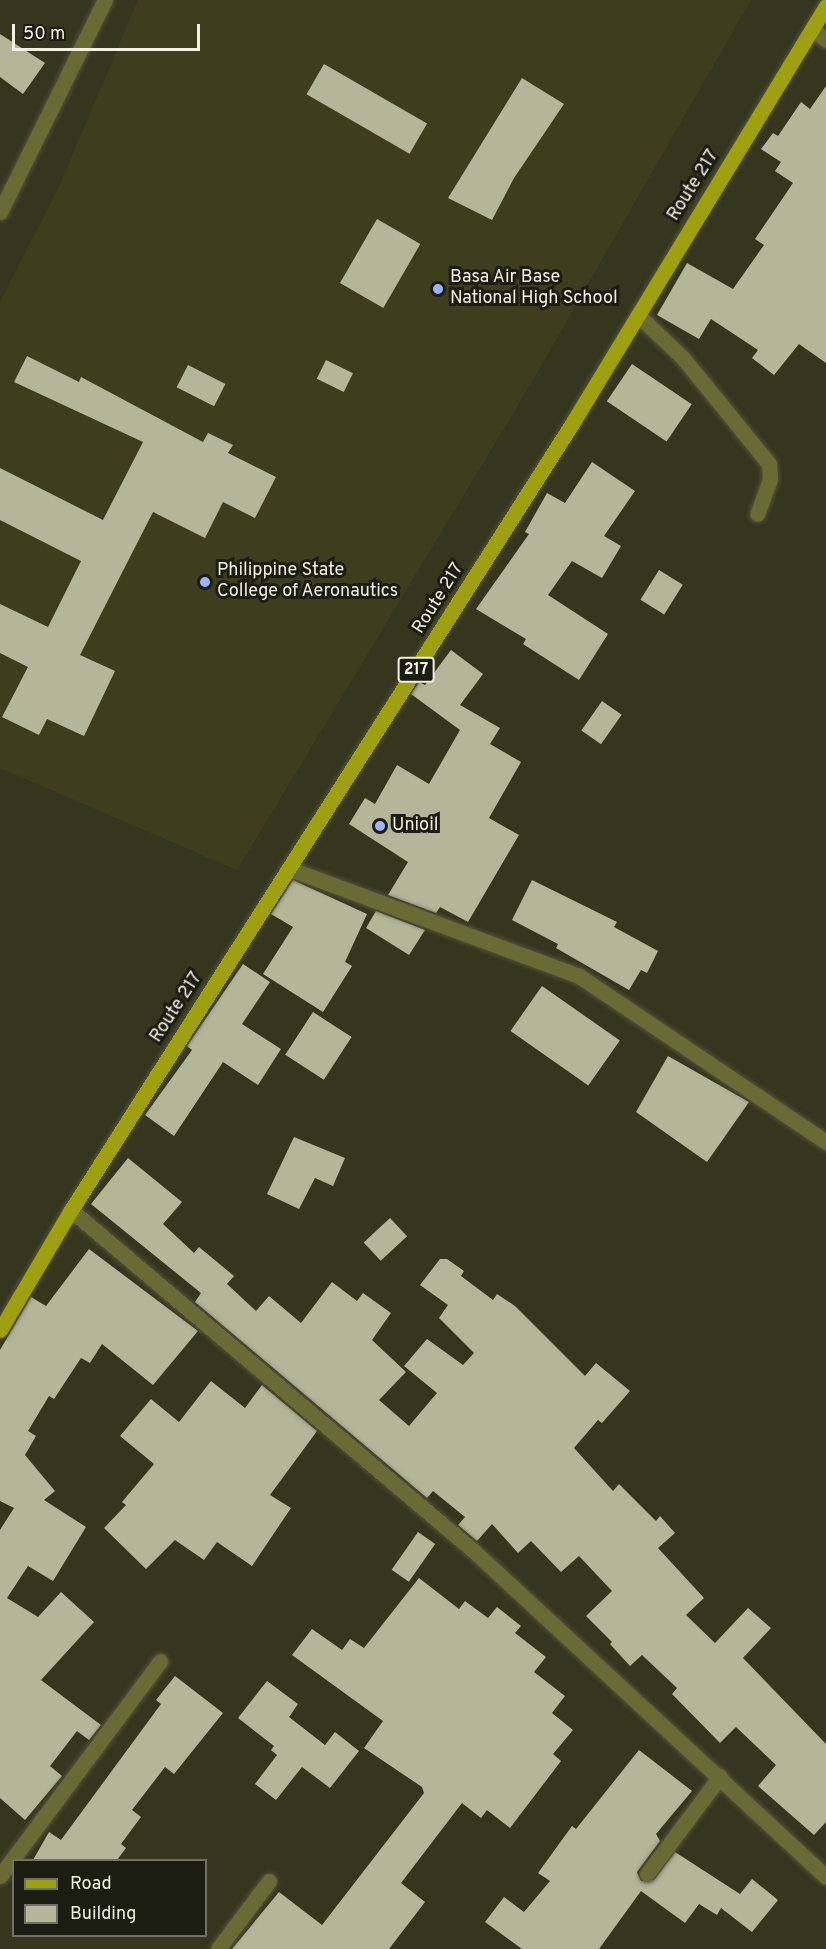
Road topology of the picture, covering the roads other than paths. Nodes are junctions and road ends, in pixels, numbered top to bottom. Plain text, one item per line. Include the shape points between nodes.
1 (105, 0) edge
2 (826, 6) edge
3 (812, 30) junction
4 (826, 40) edge
5 (0, 212) edge
6 (638, 315) junction
7 (757, 514) dead end
8 (290, 869) junction
9 (826, 1142) edge
10 (71, 1210) junction
11 (0, 1330) edge
12 (160, 1661) dead end
13 (720, 1776) junction
14 (13, 1859) edge
15 (12, 1860) edge
16 (647, 1874) dead end
17 (0, 1876) edge
18 (826, 1877) edge
19 (269, 1881) dead end
20 (218, 1949) edge

1 - 5 street
2 - 3 main road, Route 217 / 217
3 - 4 street
3 - 6 main road, Route 217 / 217
6 - 7 street via 683,358 769,464 770,479
6 - 8 main road, Route 217 / 217
8 - 9 street via 579,976
8 - 10 main road, Route 217 / 217
10 - 11 main road, Route 217 / 217
10 - 13 street via 475,1552
12 - 14 street
13 - 16 street
13 - 18 street
15 - 17 street
19 - 20 street

